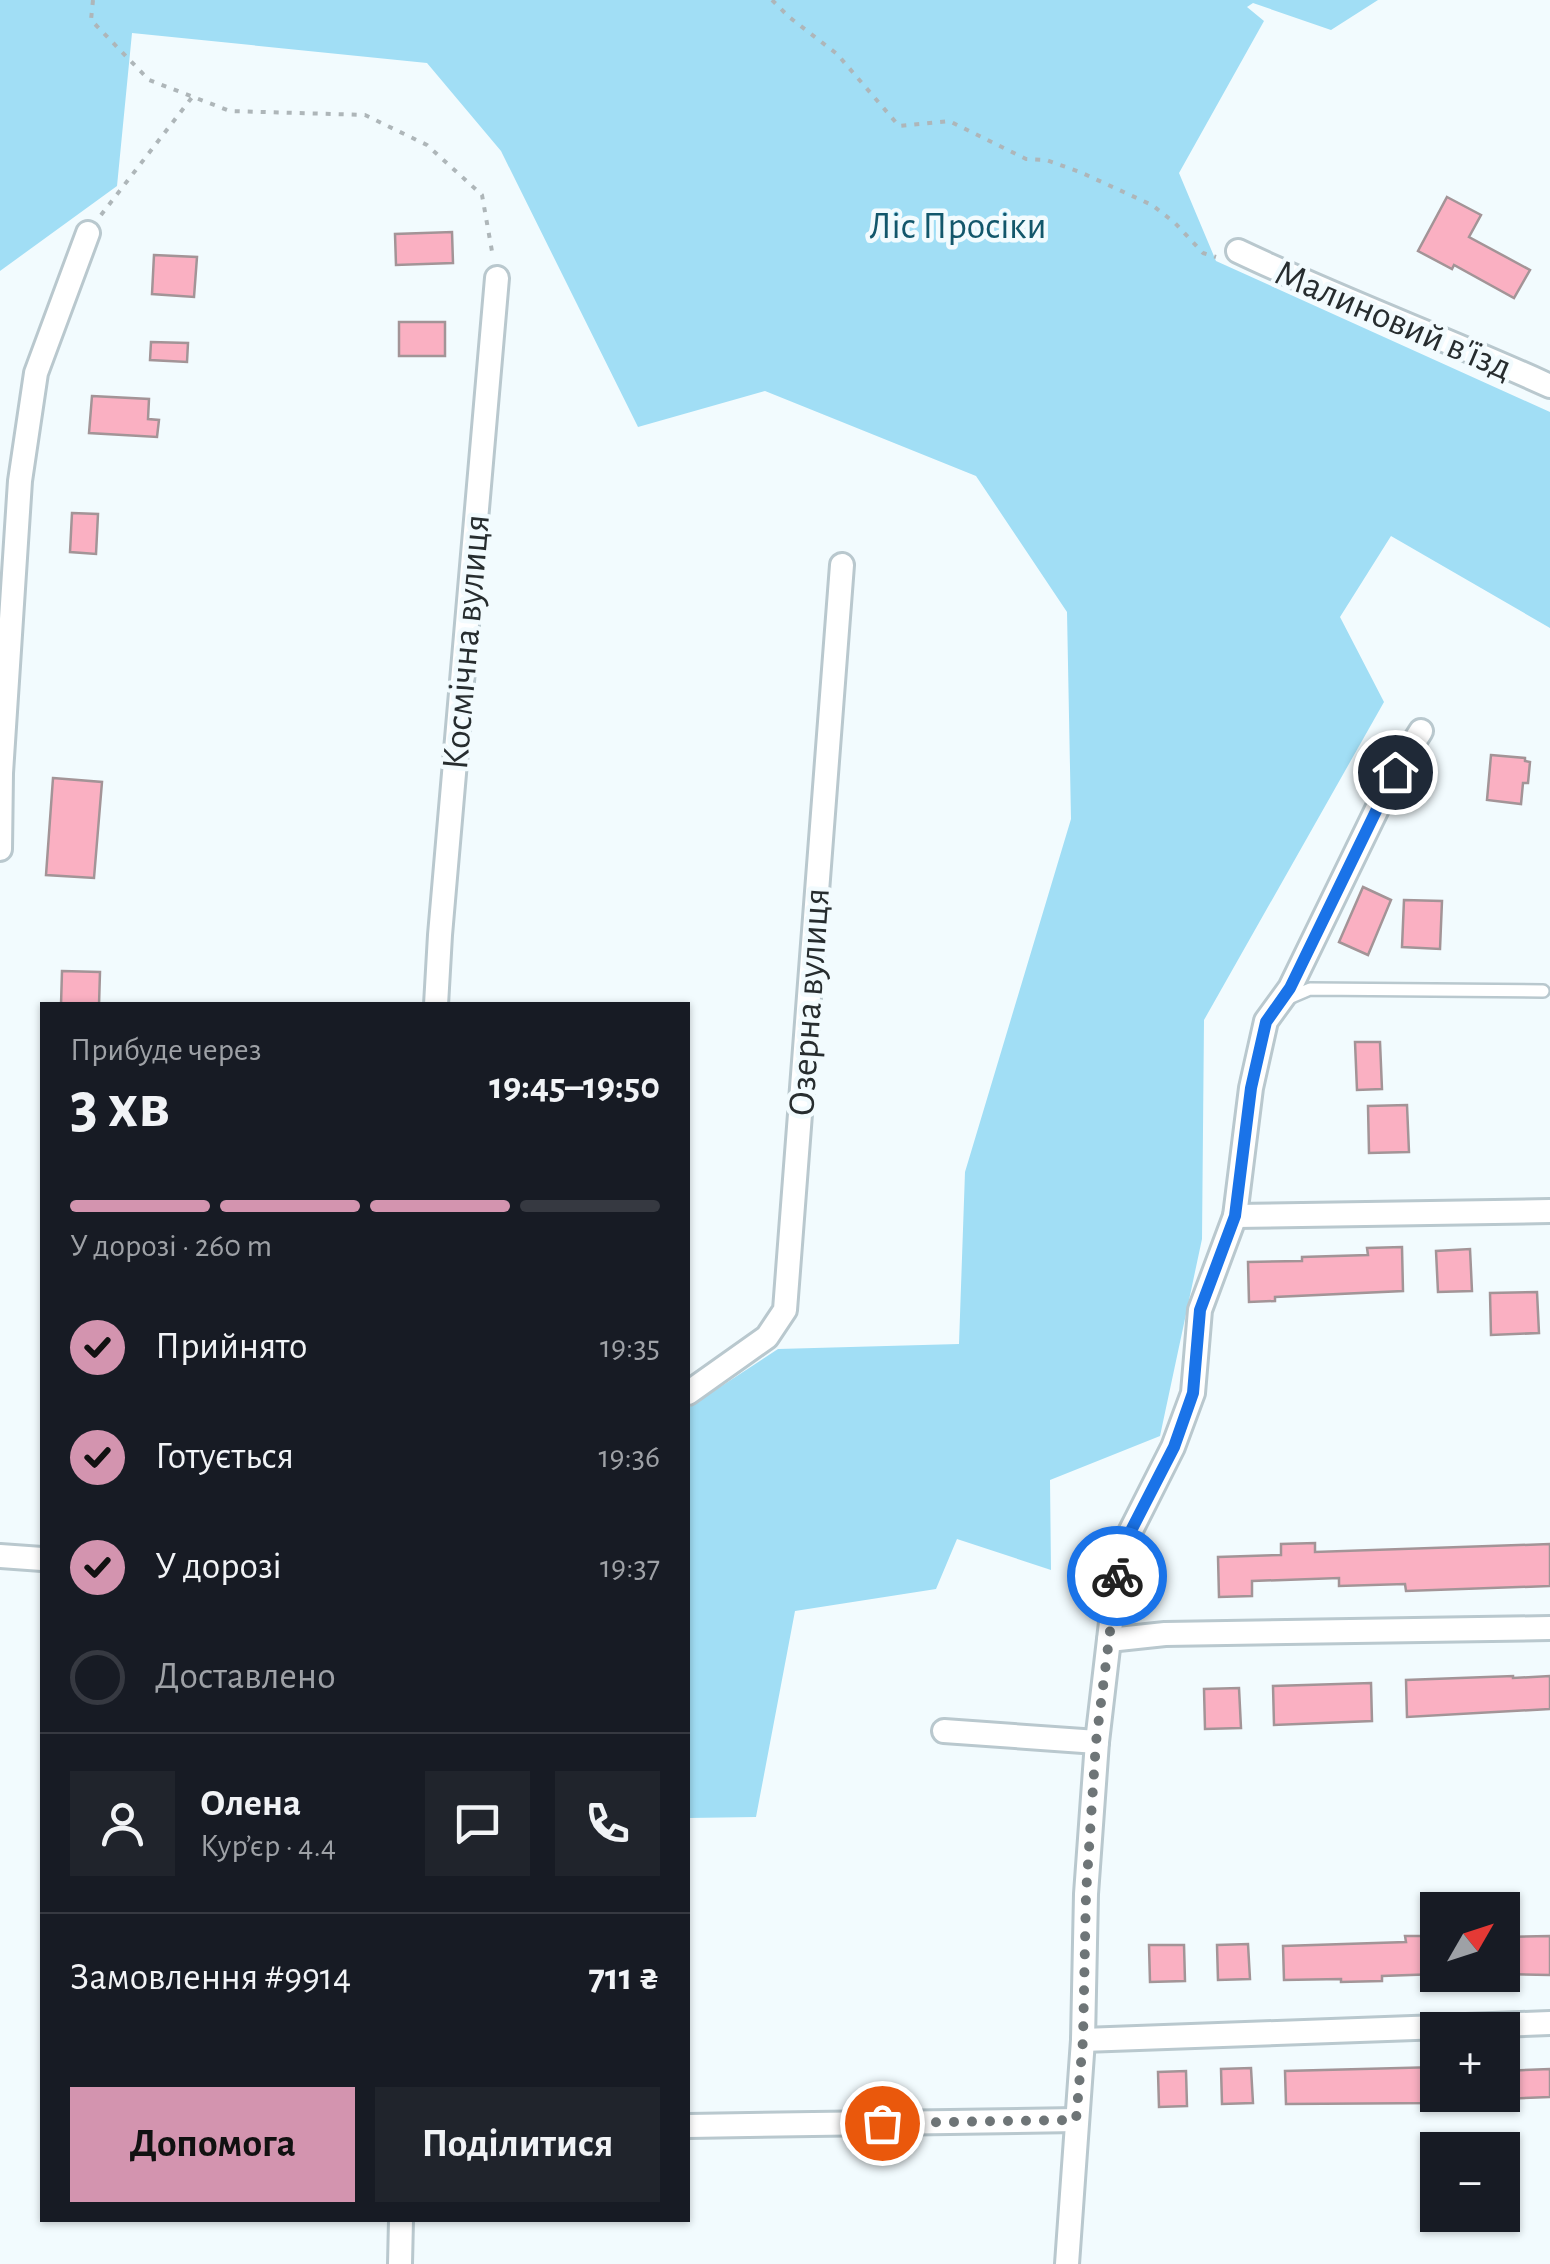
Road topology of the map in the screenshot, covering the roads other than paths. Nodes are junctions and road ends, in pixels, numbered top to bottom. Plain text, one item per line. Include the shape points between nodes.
1 (88, 233) road end
2 (1227, 254) road end
3 (497, 278) road end
4 (1550, 386) edge
5 (842, 565) dead end
6 (1421, 731) dead end
7 (0, 849) edge
8 (1542, 991) dead end
9 (1280, 1001) junction
10 (436, 1002) edge
11 (1550, 1212) edge
12 (1235, 1216) junction
13 (690, 1393) edge
14 (0, 1556) edge
15 (40, 1559) edge
16 (1550, 1628) edge
17 (1109, 1640) junction
18 (944, 1731) dead end
19 (1096, 1742) junction
20 (1550, 2022) edge
21 (1083, 2040) junction
22 (1076, 2120) junction
23 (690, 2126) edge
24 (401, 2222) edge
25 (400, 2264) edge
26 (1067, 2264) edge

1 - 7 street via 36,373 20,481
2 - 4 street, Малиновий в'їзд
3 - 10 street, Космічна вулиця
5 - 13 street, Озерна вулиця via 785,1310 767,1337
6 - 9 street
8 - 9 lane via 1310,989
9 - 12 street via 1266,1022 1251,1088
11 - 12 street
12 - 17 street via 1200,1310 1193,1393 1174,1447 1119,1554
14 - 15 street
16 - 17 street
17 - 19 street
18 - 19 street
19 - 21 street
20 - 21 street
21 - 22 street
22 - 23 street
22 - 26 street
24 - 25 street

